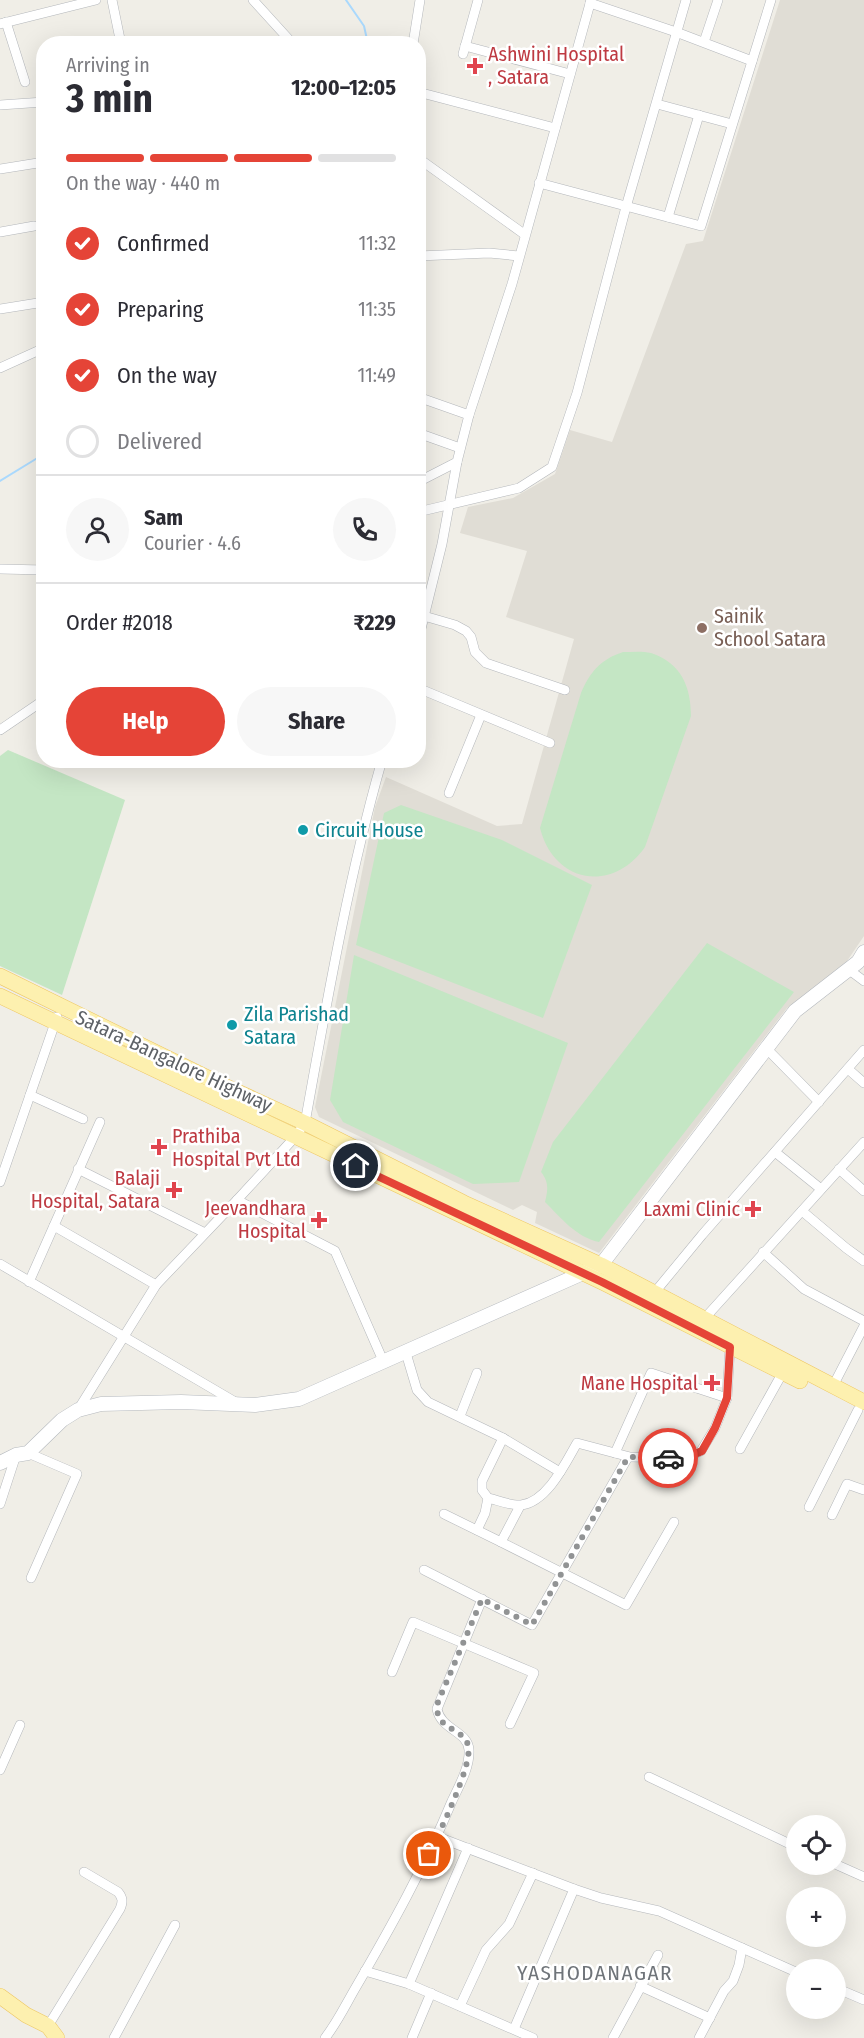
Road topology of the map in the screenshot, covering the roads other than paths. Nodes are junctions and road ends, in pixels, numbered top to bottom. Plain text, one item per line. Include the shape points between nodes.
1 (96, 0) edge
2 (112, 0) edge
3 (253, 0) edge
4 (420, 0) edge
5 (478, 0) edge
6 (686, 0) edge
7 (718, 0) edge
8 (771, 0) edge
9 (590, 2) edge
10 (3, 23) edge
11 (676, 32) junction
12 (119, 36) edge
13 (286, 36) edge
14 (414, 36) edge
15 (704, 42) junction
16 (752, 61) junction
17 (570, 74) junction
18 (25, 82) dead end
19 (426, 94) edge
20 (36, 103) edge
21 (657, 104) junction
22 (0, 105) edge
23 (699, 115) junction
24 (732, 124) junction
25 (555, 128) junction
26 (36, 163) edge
27 (426, 165) edge
28 (0, 169) edge
29 (539, 183) junction
30 (626, 207) junction
31 (668, 217) junction
32 (34, 226) dead end
33 (0, 232) edge
34 (525, 234) junction
35 (426, 256) edge
36 (519, 256) junction
37 (36, 304) edge
38 (0, 309) edge
39 (36, 352) edge
40 (0, 368) edge
41 (426, 400) edge
42 (469, 415) junction
43 (426, 436) edge
44 (460, 448) junction
45 (457, 462) junction
46 (426, 478) edge
47 (450, 503) junction
48 (426, 510) edge
49 (0, 569) edge
50 (36, 570) edge
51 (426, 608) edge
52 (426, 617) edge
53 (565, 690) dead end
54 (426, 691) edge
55 (36, 705) edge
56 (481, 715) junction
57 (0, 730) edge
58 (550, 743) dead end
59 (380, 768) edge
60 (449, 793) dead end
61 (864, 952) edge
62 (0, 976) edge
63 (859, 976) edge
64 (0, 996) edge
65 (60, 1007) junction
66 (55, 1022) junction
67 (766, 1048) junction
68 (864, 1050) edge
69 (848, 1069) junction
70 (864, 1083) edge
71 (30, 1095) junction
72 (819, 1102) junction
73 (83, 1119) dead end
74 (100, 1122) dead end
75 (304, 1123) junction
76 (295, 1137) junction
77 (864, 1142) edge
78 (775, 1152) junction
79 (78, 1169) junction
80 (840, 1169) junction
81 (0, 1182) edge
82 (821, 1189) junction
83 (864, 1191) edge
84 (237, 1200) junction
85 (802, 1211) junction
86 (54, 1226) junction
87 (205, 1233) junction
88 (763, 1252) junction
89 (864, 1261) edge
90 (0, 1264) edge
91 (601, 1265) junction
92 (582, 1273) junction
93 (29, 1282) junction
94 (156, 1285) junction
95 (656, 1292) junction
96 (704, 1319) junction
97 (864, 1321) edge
98 (864, 1326) edge
99 (125, 1337) junction
100 (730, 1347) junction
101 (406, 1353) junction
102 (384, 1363) junction
103 (783, 1372) junction
104 (477, 1373) dead end
105 (833, 1386) junction
106 (727, 1398) junction
107 (239, 1404) junction
108 (862, 1408) edge
109 (78, 1410) junction
110 (460, 1416) junction
111 (503, 1438) junction
112 (740, 1449) dead end
113 (615, 1453) junction
114 (22, 1454) junction
115 (628, 1457) junction
116 (0, 1463) edge
117 (560, 1472) junction
118 (864, 1490) edge
119 (488, 1498) junction
120 (0, 1504) edge
121 (520, 1506) junction
122 (809, 1507) dead end
123 (444, 1514) dead end
124 (832, 1515) dead end
125 (674, 1522) dead end
126 (477, 1530) junction
127 (501, 1542) junction
128 (424, 1570) dead end
129 (562, 1573) junction
130 (31, 1578) dead end
131 (482, 1599) junction
132 (464, 1642) junction
133 (392, 1672) dead end
134 (510, 1724) dead end
135 (20, 1725) dead end
136 (0, 1770) edge
137 (649, 1777) dead end
138 (438, 1837) junction
139 (786, 1842) edge
140 (468, 1848) junction
141 (846, 1869) edge
142 (84, 1872) dead end
143 (533, 1873) junction
144 (864, 1877) edge
145 (574, 1889) junction
146 (175, 1925) dead end
147 (742, 1948) junction
148 (658, 1955) dead end
149 (786, 1968) edge
150 (365, 1971) junction
151 (409, 1984) junction
152 (640, 1986) junction
153 (846, 1992) edge
154 (431, 1994) junction
155 (0, 1996) edge
156 (864, 2000) edge
157 (460, 2006) junction
158 (710, 2018) junction
159 (514, 2029) junction
160 (53, 2032) edge
161 (114, 2038) edge
162 (325, 2038) edge
163 (412, 2038) edge
164 (533, 2038) edge
165 (613, 2038) edge
166 (699, 2038) edge

1 - 10 street
2 - 12 street
3 - 13 street
4 - 14 street
5 - 17 street via 464,50
6 - 11 street
7 - 15 street
8 - 16 street
9 - 11 street
9 - 17 street
10 - 18 street
11 - 15 street
11 - 21 street
15 - 16 street
16 - 24 street
17 - 25 street
19 - 25 street
20 - 22 street
21 - 23 street
21 - 30 street
23 - 24 street
23 - 31 street
24 - 31 street via 701,226
25 - 29 street
26 - 28 street
27 - 34 street
29 - 30 street
29 - 34 street
30 - 31 street
30 - 47 street via 577,393 552,467 519,488
32 - 33 street
34 - 36 street
35 - 36 street
36 - 42 street
37 - 38 street
39 - 40 street
41 - 42 street
42 - 44 street
43 - 44 street
44 - 45 street
45 - 46 street
45 - 47 street
47 - 48 street
47 - 51 street
49 - 50 street
52 - 53 street via 466,631 475,652 486,663
54 - 56 street
55 - 57 street
56 - 58 street
56 - 60 street
59 - 75 street via 350,889
61 - 63 street via 858,962
62 - 65 main road, Satara-Bangalore Highway
63 - 67 street via 795,1011
64 - 66 main road, Satara-Bangalore Highway
65 - 66 street
65 - 75 main road, Satara-Bangalore Highway
66 - 71 street
66 - 76 main road, Satara-Bangalore Highway
67 - 72 street
67 - 91 street
68 - 69 street
69 - 70 street
69 - 72 street
71 - 73 street
71 - 81 street
72 - 78 street
74 - 79 street
75 - 76 street
75 - 91 main road, Satara-Bangalore Highway via 464,1203
76 - 84 street
76 - 92 main road, Satara-Bangalore Highway
77 - 80 street
78 - 82 street
78 - 95 street
79 - 86 street
79 - 87 street
80 - 82 street
80 - 83 street
82 - 85 street
84 - 87 street
84 - 102 street via 335,1251
85 - 88 street
85 - 89 street
86 - 93 street
86 - 94 street
87 - 94 street
88 - 96 street
88 - 97 street via 804,1289
90 - 93 street
91 - 92 street
91 - 95 main road, Satara-Bangalore Highway
92 - 100 main road, Satara-Bangalore Highway
92 - 101 street
93 - 99 street
94 - 99 street
95 - 96 main road, Satara-Bangalore Highway
96 - 105 main road, Satara-Bangalore Highway
98 - 105 street
99 - 107 street
99 - 109 street
100 - 103 main road, Satara-Bangalore Highway
100 - 106 street
101 - 102 street
101 - 110 street via 417,1390 430,1403
102 - 107 street via 299,1399
103 - 108 main road, Satara-Bangalore Highway
103 - 112 street
104 - 110 street
105 - 108 main road, Satara-Bangalore Highway
106 - 113 street via 651,1373
106 - 115 street via 702,1451 685,1458
107 - 109 street via 145,1402 101,1404
108 - 122 street
109 - 114 street
110 - 111 street
111 - 117 street
111 - 119 street via 482,1481
113 - 115 street
113 - 117 street via 577,1443
114 - 116 street
114 - 120 street
114 - 130 street via 77,1474
115 - 129 street
117 - 121 street via 539,1499
118 - 124 street via 847,1484
119 - 121 street
119 - 126 street
121 - 127 street
123 - 126 street
125 - 129 street via 626,1605
126 - 127 street
127 - 129 street
128 - 131 street
129 - 131 street via 532,1625
131 - 132 street
132 - 133 street via 413,1622
132 - 134 street via 534,1672
132 - 138 street via 436,1709 442,1722 465,1738 468,1758
135 - 136 street
137 - 139 street
138 - 140 street
138 - 150 street
140 - 143 street
140 - 151 street
141 - 144 street
142 - 160 street via 118,1892 123,1902
143 - 145 street
143 - 157 street via 509,1924 486,1950
145 - 147 street via 659,1911
145 - 159 street
146 - 161 street
147 - 149 street
147 - 158 street via 737,1973
148 - 152 street
150 - 151 street
150 - 162 street
151 - 154 street
152 - 158 street
152 - 165 street
153 - 156 street
154 - 157 street
154 - 163 street
155 - 160 main road
157 - 159 street
158 - 166 street
159 - 164 street

